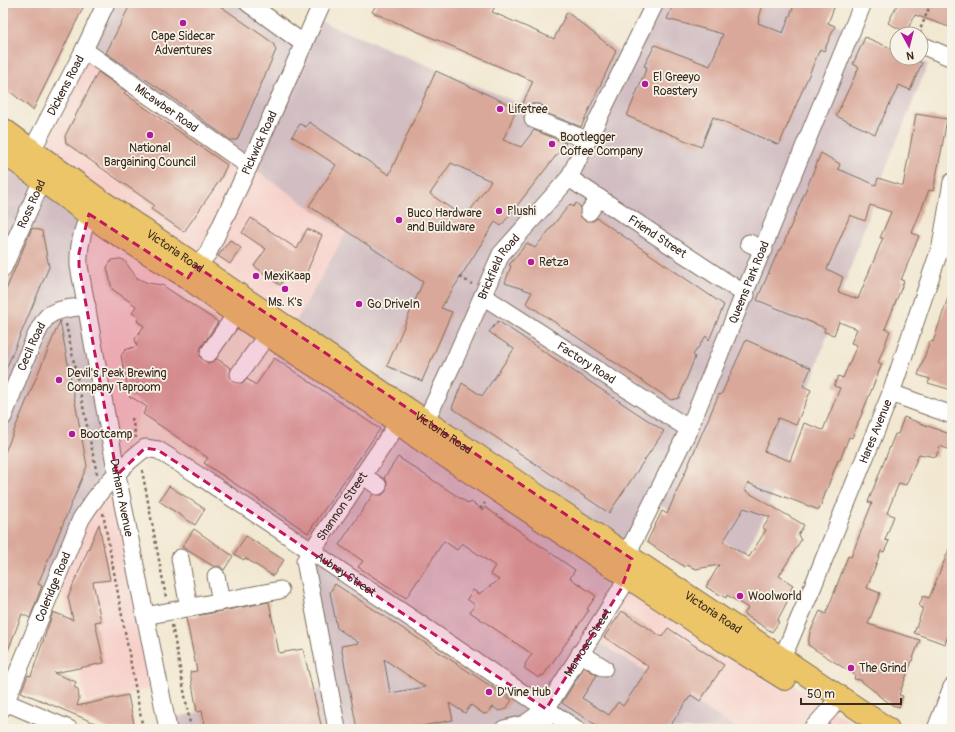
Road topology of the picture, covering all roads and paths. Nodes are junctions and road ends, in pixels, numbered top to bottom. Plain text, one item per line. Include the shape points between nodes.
1 (106, 3) edge
2 (248, 3) edge
3 (322, 3) edge
4 (655, 3) edge
5 (863, 3) edge
6 (931, 3) edge
7 (922, 26) edge
8 (304, 44) junction
9 (929, 48) edge
10 (84, 50) junction
11 (952, 58) edge
12 (536, 113) dead end
13 (3, 129) edge
14 (587, 140) junction
15 (3, 152) edge
16 (28, 159) junction
17 (249, 166) junction
18 (46, 172) junction
19 (568, 178) junction
20 (952, 182) edge
21 (599, 198) junction
22 (93, 206) junction
23 (589, 212) dead end
24 (3, 268) edge
25 (192, 272) junction
26 (746, 295) junction
27 (483, 296) junction
28 (87, 306) junction
29 (236, 314) junction
30 (267, 335) junction
31 (209, 353) dead end
32 (239, 374) dead end
33 (891, 393) junction
34 (403, 415) junction
35 (952, 415) edge
36 (3, 417) edge
37 (132, 418) dead end
38 (422, 429) junction
39 (689, 429) junction
40 (138, 453) junction
41 (117, 475) junction
42 (362, 475) junction
43 (378, 486) dead end
44 (310, 551) junction
45 (180, 558) dead end
46 (630, 567) junction
47 (216, 576) dead end
48 (280, 590) dead end
49 (221, 602) junction
50 (189, 608) junction
51 (169, 612) junction
52 (145, 616) junction
53 (580, 653) junction
54 (775, 664) junction
55 (604, 668) dead end
56 (952, 687) edge
57 (835, 703) junction
58 (4, 704) edge
59 (546, 709) junction
60 (69, 729) edge
61 (168, 729) edge
62 (191, 729) edge
63 (337, 729) edge
64 (504, 729) edge
65 (544, 729) edge
66 (576, 729) edge
67 (812, 729) edge
68 (861, 729) edge
69 (888, 729) edge
70 (936, 729) edge

1 - 10 street, Dickens Road
2 - 8 street
3 - 8 street, Pickwick Road
4 - 14 street, Brickfield Road via 615,69 605,120
5 - 26 street, Queens Park Road via 756,247
6 - 7 path
8 - 17 street, Pickwick Road
9 - 11 street
10 - 16 street, Dickens Road
10 - 17 street, Micawber Road
12 - 14 street via 533,119
13 - 16 main road, Victoria Road
14 - 19 street, Brickfield Road
15 - 16 main road, Victoria Road
16 - 18 main road, Victoria Road
17 - 25 street, Pickwick Road via 206,256
18 - 22 main road, Victoria Road
18 - 24 street, Ross Road
19 - 21 street, Friend Street
19 - 27 street, Brickfield Road via 501,254
20 - 33 street, Hares Avenue via 940,246
21 - 23 street
21 - 26 street, Friend Street
22 - 25 main road, Victoria Road
22 - 28 street, Durham Avenue via 79,253
25 - 29 main road, Victoria Road
25 - 34 main road, Victoria Road
26 - 39 street, Queens Park Road
27 - 38 street, Brickfield Road
27 - 39 street, Factory Road
28 - 36 street, Cecil Road via 61,310 48,317 39,330
28 - 41 street, Durham Avenue
29 - 30 main road, Victoria Road
29 - 31 street
30 - 32 street
30 - 34 main road, Victoria Road
33 - 35 street
33 - 54 street, Hares Avenue via 811,591 786,647
34 - 38 main road, Victoria Road
34 - 42 street, Shannon Street
37 - 40 path
38 - 46 main road, Victoria Road
39 - 46 street, Queens Park Road via 631,546
40 - 41 street
40 - 44 street, Aubrey Street via 145,448 158,450
40 - 51 path
41 - 52 street, Durham Avenue
41 - 58 street, Coleridge Road via 94,498 81,519
42 - 43 street
42 - 44 street, Shannon Street
44 - 59 street, Aubrey Street
44 - 63 street, Shannon Street via 305,561
45 - 50 street
46 - 53 street, Manrose Street via 621,589
46 - 54 main road, Victoria Road via 648,591
47 - 49 street
48 - 49 street
49 - 50 street
50 - 51 street
51 - 52 street
51 - 62 path
52 - 61 street, Durham Avenue
53 - 55 street
53 - 59 street, Manrose Street
54 - 57 main road, Victoria Road
56 - 70 street
57 - 67 street
57 - 68 main road, Victoria Road
57 - 69 main road, Victoria Road
58 - 60 street
59 - 64 street via 525,724
59 - 65 street
59 - 66 street, Aubrey Street

